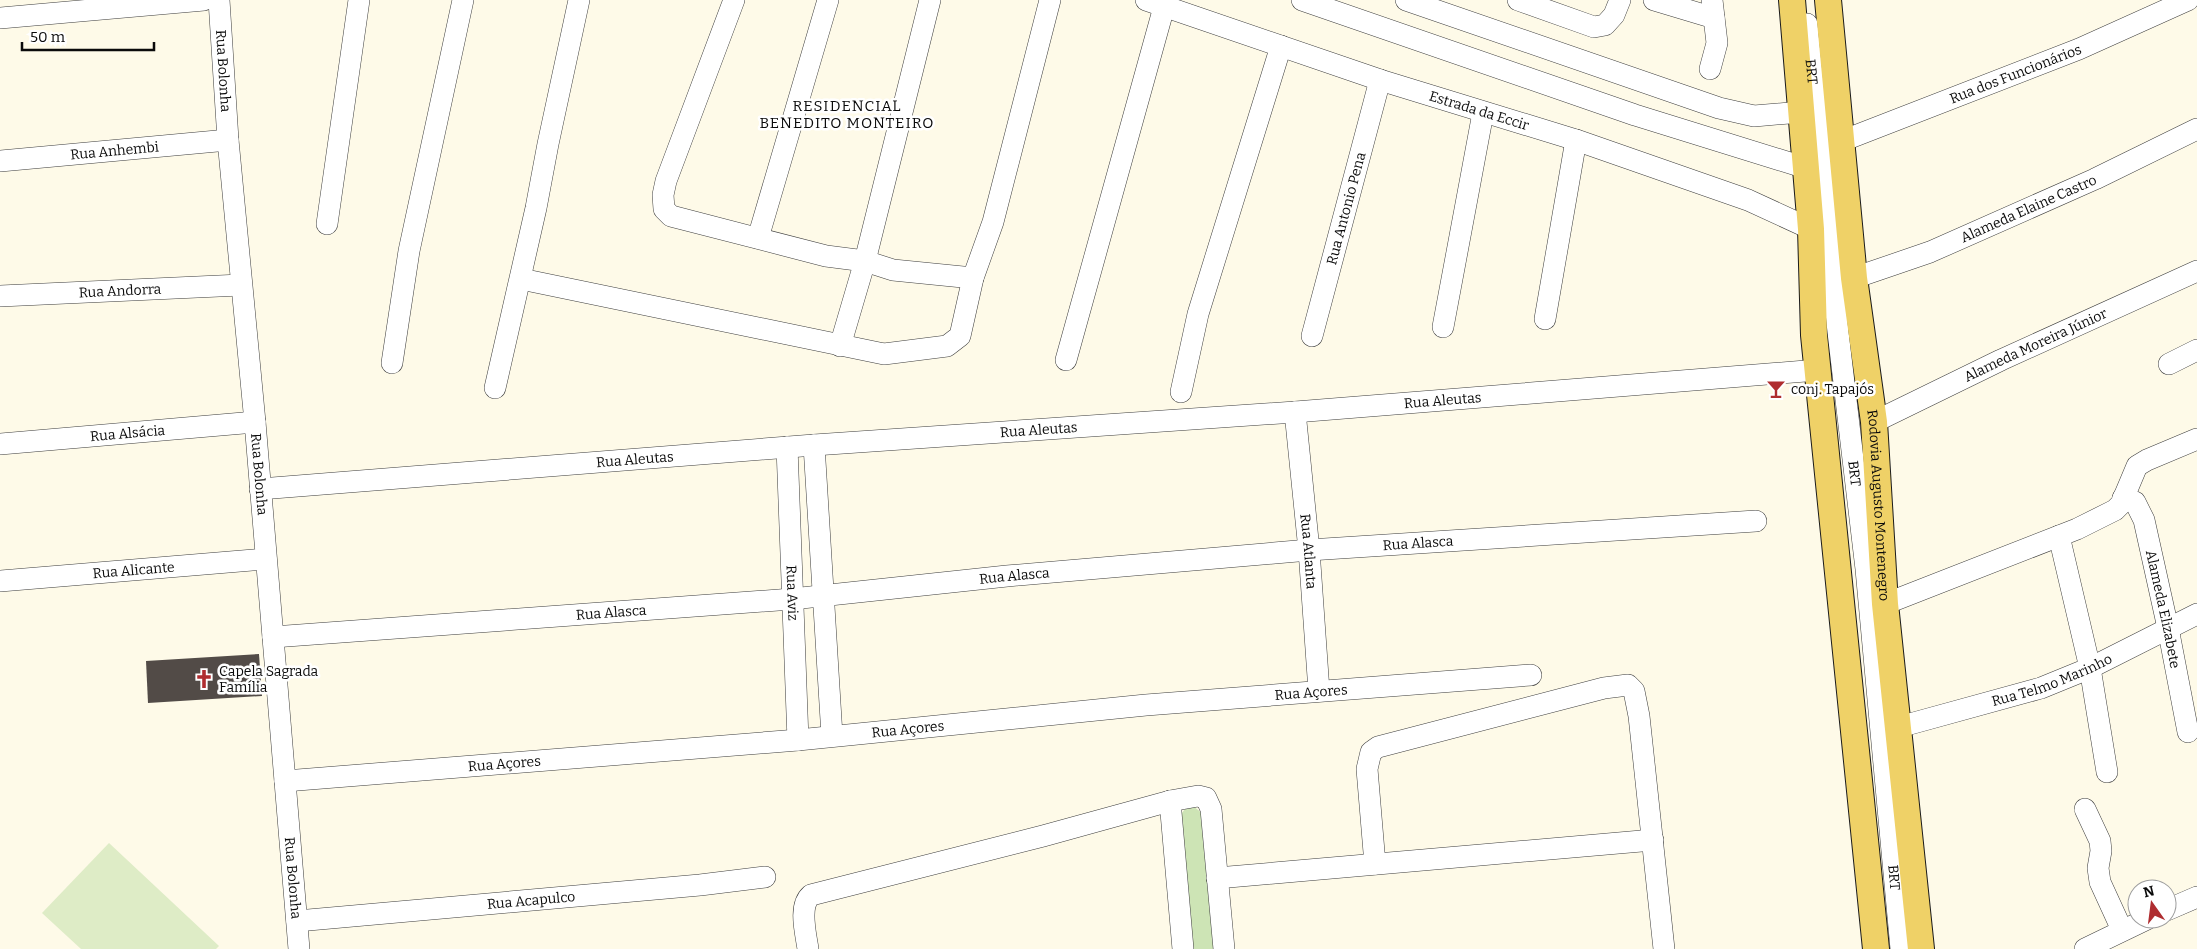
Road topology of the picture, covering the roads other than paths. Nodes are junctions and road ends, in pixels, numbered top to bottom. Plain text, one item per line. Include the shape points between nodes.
1 (204, 0) edge
2 (219, 0) edge
3 (359, 0) edge
4 (463, 0) edge
5 (580, 0) edge
6 (734, 0) edge
7 (828, 0) edge
8 (930, 0) edge
9 (1050, 0) edge
10 (1302, 0) edge
11 (1405, 0) edge
12 (1518, 0) edge
13 (1620, 0) edge
14 (1654, 0) edge
15 (1792, 0) edge
16 (1804, 0) edge
17 (1828, 0) edge
18 (2188, 0) edge
19 (1155, 3) edge
20 (1713, 9) edge
21 (0, 18) edge
22 (1392, 31) junction
23 (1280, 46) junction
24 (1710, 69) dead end
25 (1380, 80) junction
26 (1801, 112) junction
27 (1483, 113) junction
28 (2197, 129) edge
29 (228, 140) junction
30 (1576, 140) junction
31 (1842, 140) junction
32 (0, 161) edge
33 (1806, 168) junction
34 (328, 224) dead end
35 (1811, 229) junction
36 (758, 238) junction
37 (865, 261) junction
38 (2197, 271) edge
39 (973, 278) junction
40 (1854, 278) junction
41 (521, 279) junction
42 (241, 285) junction
43 (0, 296) edge
44 (1545, 319) dead end
45 (1443, 327) dead end
46 (1312, 336) dead end
47 (840, 346) junction
48 (2197, 350) edge
49 (1066, 360) dead end
50 (392, 364) dead end
51 (2169, 364) dead end
52 (1818, 370) junction
53 (495, 388) dead end
54 (1181, 392) dead end
55 (1295, 412) junction
56 (255, 422) junction
57 (1874, 422) junction
58 (2197, 439) edge
59 (0, 444) edge
60 (814, 444) junction
61 (787, 447) junction
62 (260, 489) junction
63 (2122, 498) junction
64 (1756, 521) dead end
65 (2059, 536) junction
66 (1309, 550) junction
67 (266, 559) junction
68 (0, 581) edge
69 (824, 596) junction
70 (792, 600) junction
71 (1885, 604) junction
72 (2197, 614) edge
73 (2168, 628) junction
74 (273, 637) junction
75 (2090, 668) junction
76 (1531, 675) dead end
77 (1319, 691) junction
78 (1899, 727) junction
79 (2188, 732) dead end
80 (832, 736) junction
81 (798, 740) junction
82 (2107, 772) dead end
83 (285, 781) junction
84 (1170, 800) junction
85 (2085, 809) dead end
86 (1653, 840) junction
87 (1375, 864) junction
88 (765, 877) dead end
89 (1218, 878) junction
90 (2197, 897) edge
91 (2177, 906) edge
92 (297, 921) junction
93 (2127, 928) edge
94 (2122, 930) junction
95 (2093, 947) edge
96 (299, 949) edge
97 (808, 949) edge
98 (1183, 949) edge
99 (1224, 949) edge
100 (1664, 949) edge
101 (1876, 949) edge
102 (1901, 949) edge
103 (1921, 949) edge

1 - 21 street
2 - 29 street, Rua Bolonha
3 - 34 street
4 - 50 street via 409,251
5 - 41 street
6 - 36 street via 666,181 664,209 671,216
7 - 36 street
8 - 37 street
9 - 39 street via 992,222
10 - 22 street
11 - 22 street
11 - 26 street via 1719,108 1754,116
12 - 13 street via 1594,27 1605,25 1614,15
14 - 20 street
15 - 26 main road
16 - 102 street, BRT via 1866,569
17 - 31 main road, Rodovia Augusto Montenegro
18 - 31 street, Rua dos Funcionários via 2079,49
19 - 23 street, Estrada da Eccir
19 - 49 street
20 - 24 street via 1717,43
22 - 33 street via 1635,115
23 - 25 street, Estrada da Eccir
23 - 54 street via 1198,314
25 - 27 street, Estrada da Eccir
25 - 46 street, Rua Antonio Pena
26 - 33 main road
27 - 30 street, Estrada da Eccir
27 - 45 street
28 - 40 street, Alameda Elaine Castro via 2095,179 1930,252
29 - 32 street, Rua Anhembi
29 - 42 street, Rua Bolonha
30 - 35 street, Estrada da Eccir via 1748,200
30 - 44 street
31 - 40 main road, Rodovia Augusto Montenegro
33 - 35 main road
35 - 52 main road
36 - 37 street via 826,256
37 - 39 street via 893,270
37 - 47 street
38 - 57 street, Alameda Moreira Júnior
39 - 47 street via 960,336 947,346 884,354
40 - 57 main road, Rodovia Augusto Montenegro
41 - 47 street
41 - 53 street
42 - 43 street, Rua Andorra
42 - 56 street, Rua Bolonha
48 - 51 street
52 - 55 street, Rua Aleutas
52 - 101 main road
55 - 60 street, Rua Aleutas
55 - 66 street, Rua Atlanta
56 - 59 street, Rua Alsácia
56 - 62 street, Rua Bolonha
57 - 71 main road, Rodovia Augusto Montenegro
58 - 63 street via 2137,466
60 - 61 street, Rua Aleutas
60 - 69 street
61 - 62 street, Rua Aleutas
61 - 70 street, Rua Aviz
62 - 67 street, Rua Bolonha
63 - 65 street via 2115,510
63 - 73 street, Alameda Elizabete via 2135,502 2144,520
64 - 66 street, Rua Alasca
65 - 71 street
65 - 75 street
66 - 69 street, Rua Alasca via 1007,576
66 - 77 street, Rua Atlanta
67 - 68 street, Rua Alicante
67 - 74 street, Rua Bolonha
69 - 70 street, Rua Alasca
69 - 80 street
70 - 74 street, Rua Alasca
70 - 81 street, Rua Aviz
71 - 78 main road, Rodovia Augusto Montenegro
72 - 73 street, Rua Telmo Marinho
73 - 75 street, Rua Telmo Marinho
73 - 79 street, Alameda Elizabete
74 - 83 street, Rua Bolonha
75 - 78 street, Rua Telmo Marinho via 2040,688
75 - 82 street
76 - 77 street, Rua Açores
77 - 80 street, Rua Açores via 1146,704
78 - 103 main road, Rodovia Augusto Montenegro
80 - 81 street, Rua Açores
81 - 83 street, Rua Açores
83 - 92 street, Rua Bolonha
84 - 89 street via 1198,796 1209,802
84 - 97 street via 811,895 805,902
84 - 98 street
85 - 94 street via 2100,840 2100,882
86 - 87 street
86 - 87 street via 1638,707 1632,687 1625,684 1378,747 1371,752 1367,769
86 - 100 street
87 - 89 street
88 - 92 street, Rua Acapulco
89 - 99 street
90 - 91 street
92 - 96 street, Rua Bolonha
93 - 94 street
94 - 95 street

